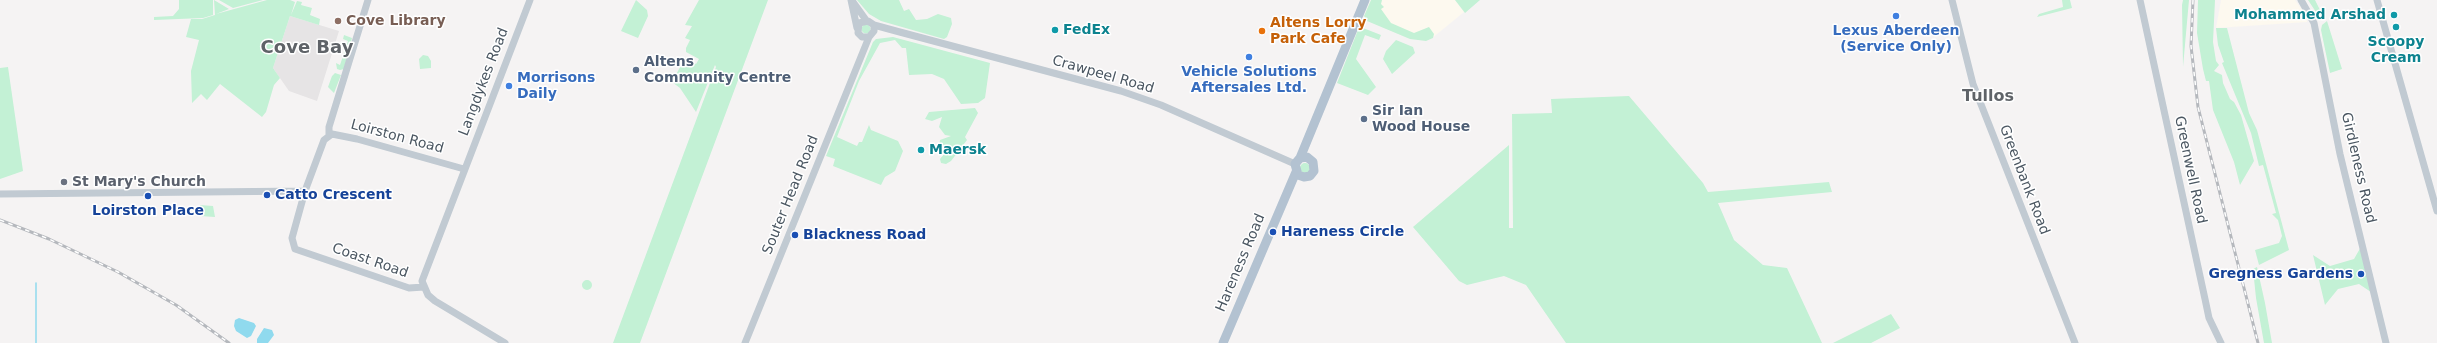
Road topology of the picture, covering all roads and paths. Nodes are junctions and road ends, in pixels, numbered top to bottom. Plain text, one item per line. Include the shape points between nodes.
1 (368, 0) edge
2 (530, 0) edge
3 (851, 0) edge
4 (1365, 0) edge
5 (1952, 0) edge
6 (2140, 0) edge
7 (2301, 0) edge
8 (2377, 0) edge
9 (866, 20) junction
10 (874, 25) junction
11 (857, 28) junction
12 (896, 31) junction
13 (860, 35) junction
14 (871, 35) junction
15 (860, 57) junction
16 (329, 135) junction
17 (1301, 166) junction
18 (464, 169) junction
19 (305, 191) junction
20 (0, 194) edge
21 (2437, 211) edge
22 (424, 287) junction
23 (505, 343) edge
24 (746, 343) edge
25 (1223, 343) edge
26 (2075, 343) edge
27 (2221, 343) edge
28 (2386, 343) edge

1 - 16 street via 329,127
2 - 18 street, Langdykes Road
3 - 9 street
3 - 11 street
4 - 17 main road, Hareness Road via 1310,132
5 - 26 street, Greenbank Road via 1973,84
6 - 27 street, Greenwell Road via 2203,292 2210,318
7 - 28 street, Girdleness Road via 2314,23 2340,154
8 - 21 street
9 - 10 street
9 - 11 street via 861,21
10 - 12 street, Crawpeel Road
10 - 14 street
11 - 13 street
12 - 14 street, Crawpeel Road
12 - 17 street, Crawpeel Road via 1146,99
13 - 14 street
13 - 15 street, Souter Head Road
14 - 15 street, Souter Head Road
15 - 24 street, Souter Head Road
16 - 18 street, Loirston Road via 357,139
16 - 19 street, Loirston Road via 324,140
17 - 25 main road, Hareness Road via 1278,210
18 - 22 street, Langdykes Road via 424,272
19 - 20 street
19 - 22 street, Coast Road via 292,238 293,248 404,287
22 - 23 street, Coast Road via 435,301

